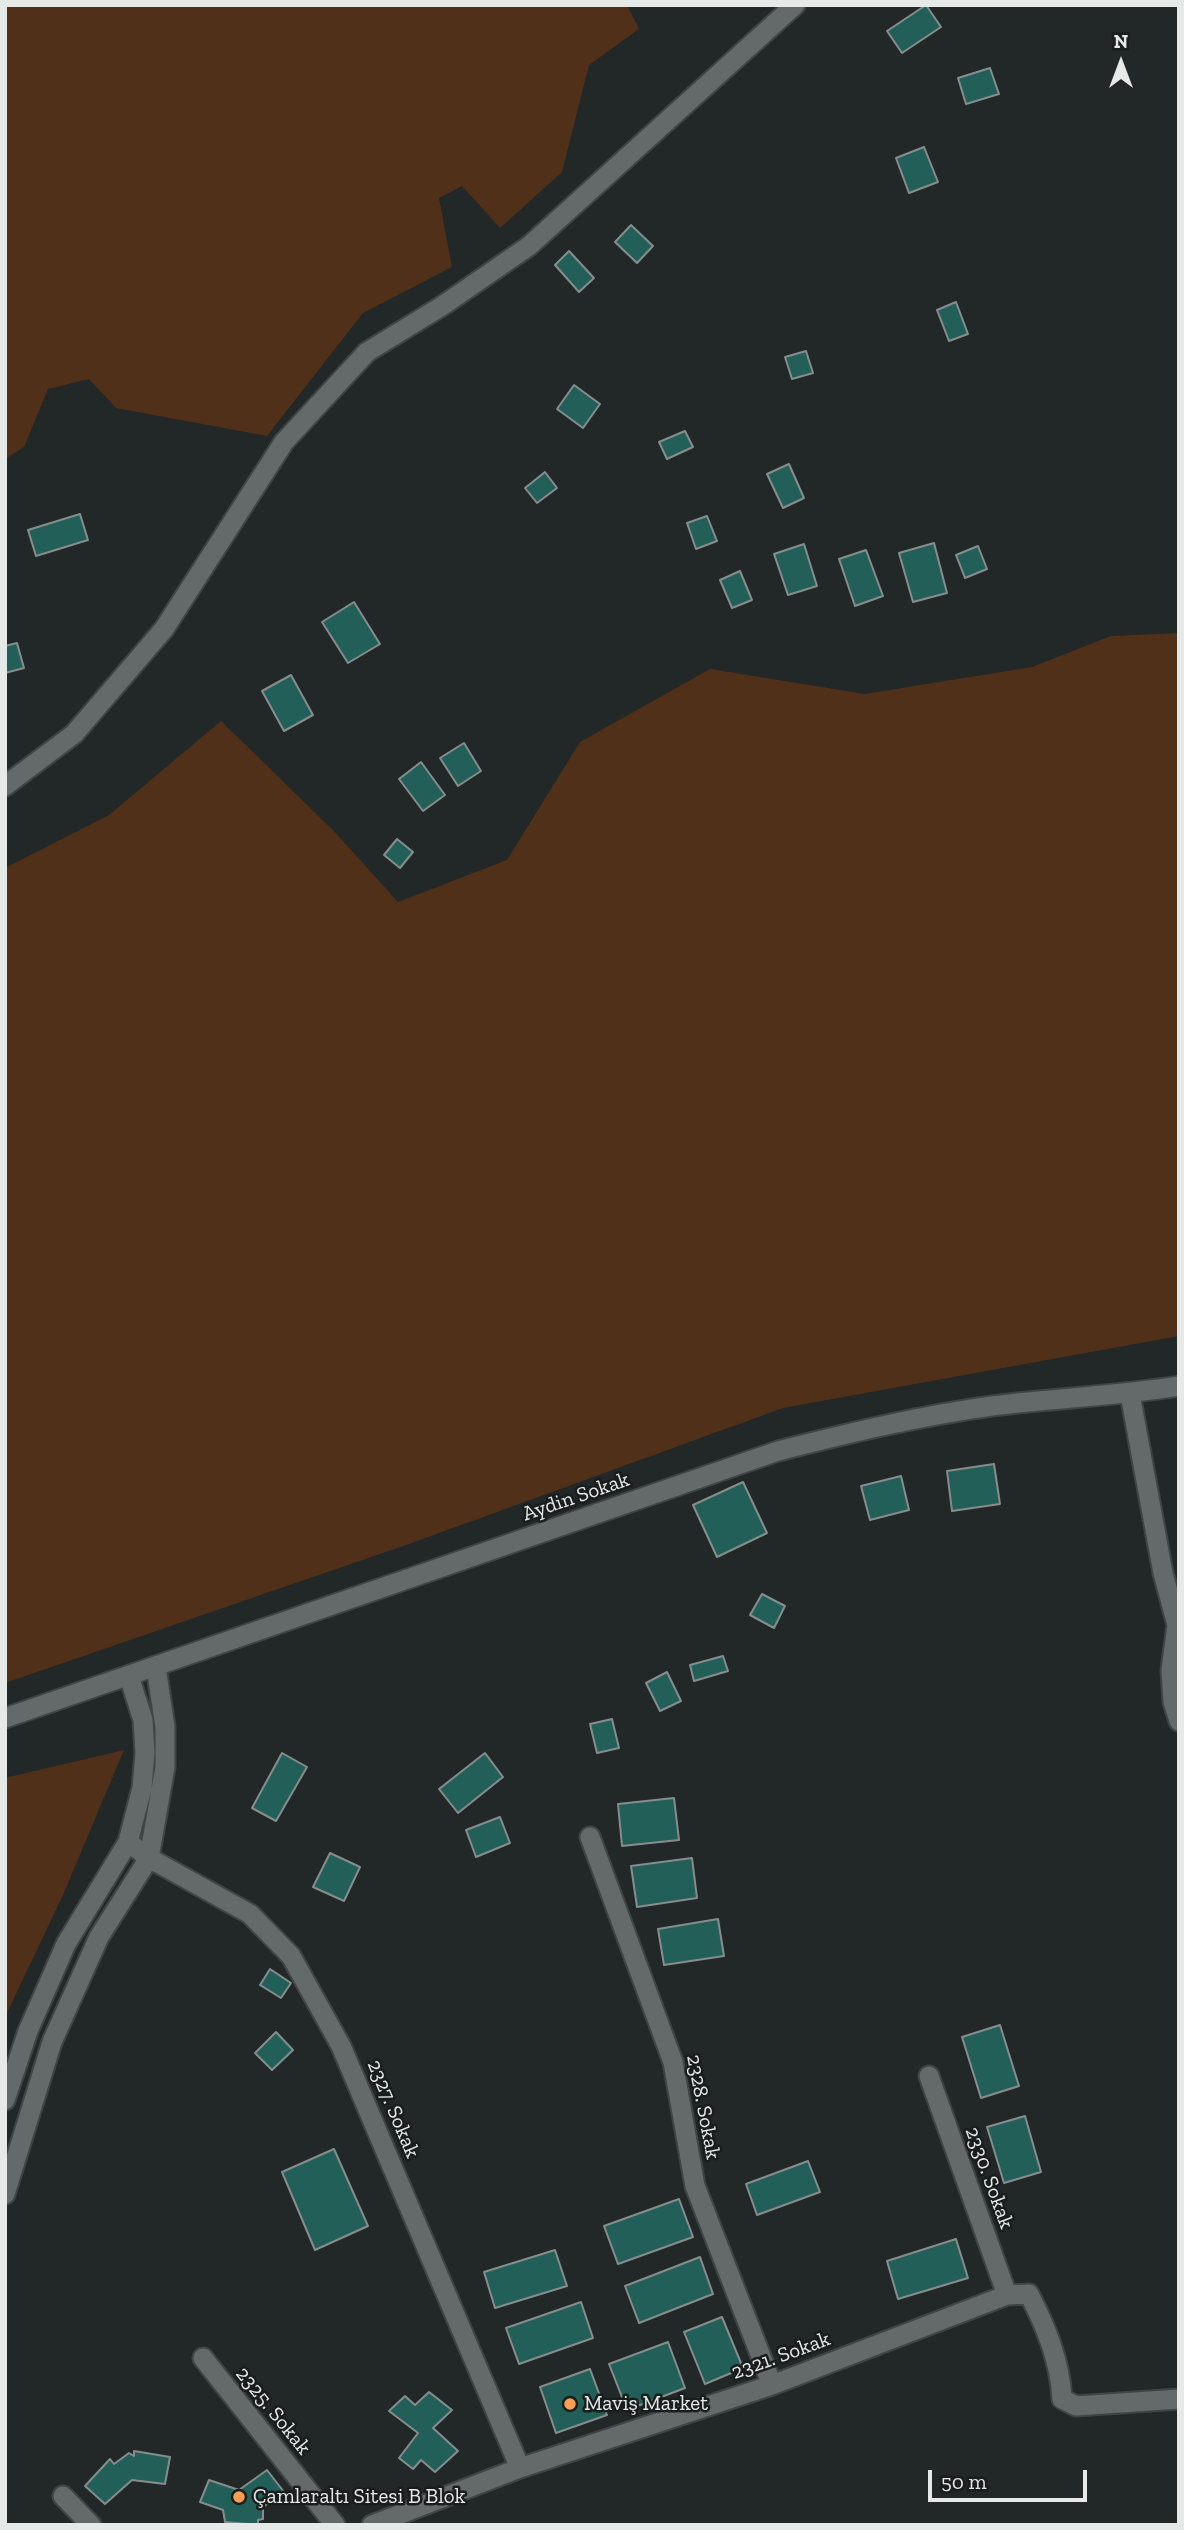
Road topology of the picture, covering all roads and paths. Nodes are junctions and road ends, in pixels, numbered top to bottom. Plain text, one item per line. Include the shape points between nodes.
1 (796, 5) edge
2 (5, 786) edge
3 (1179, 1386) edge
4 (1130, 1394) junction
5 (156, 1667) junction
6 (130, 1676) junction
7 (5, 1718) edge
8 (1179, 1721) edge
9 (590, 1837) dead end
10 (128, 1842) junction
11 (149, 1858) junction
12 (929, 2076) dead end
13 (5, 2100) edge
14 (5, 2194) edge
15 (1007, 2295) junction
16 (202, 2358) dead end
17 (772, 2385) junction
18 (1179, 2399) edge
19 (520, 2469) junction
20 (63, 2496) dead end
21 (91, 2525) edge
22 (335, 2525) edge
23 (372, 2525) edge

1 - 2 street via 529,246 367,352 284,442 164,629 74,734
3 - 4 street, Aydin Sokak
4 - 5 street, Aydin Sokak via 900,1420 778,1451
4 - 8 street via 1177,1625 1171,1671
5 - 6 street, Aydin Sokak
5 - 11 street via 165,1727 165,1767
6 - 7 street, Aydin Sokak
6 - 10 street via 143,1720 145,1753 142,1788
9 - 17 street, 2328. Sokak via 673,2062 695,2186
10 - 11 street, 2327. Sokak
10 - 13 street via 66,1944 28,2031
11 - 14 street via 99,1937 52,2042
11 - 19 street, 2327. Sokak via 250,1914 292,1956 341,2046
12 - 15 street, 2330. Sokak
15 - 17 street, 2321. Sokak
15 - 18 street via 1029,2294 1061,2376 1062,2399 1076,2406
16 - 22 street, 2325. Sokak
17 - 19 street, 2321. Sokak
19 - 23 street, 2321. Sokak
20 - 21 street

